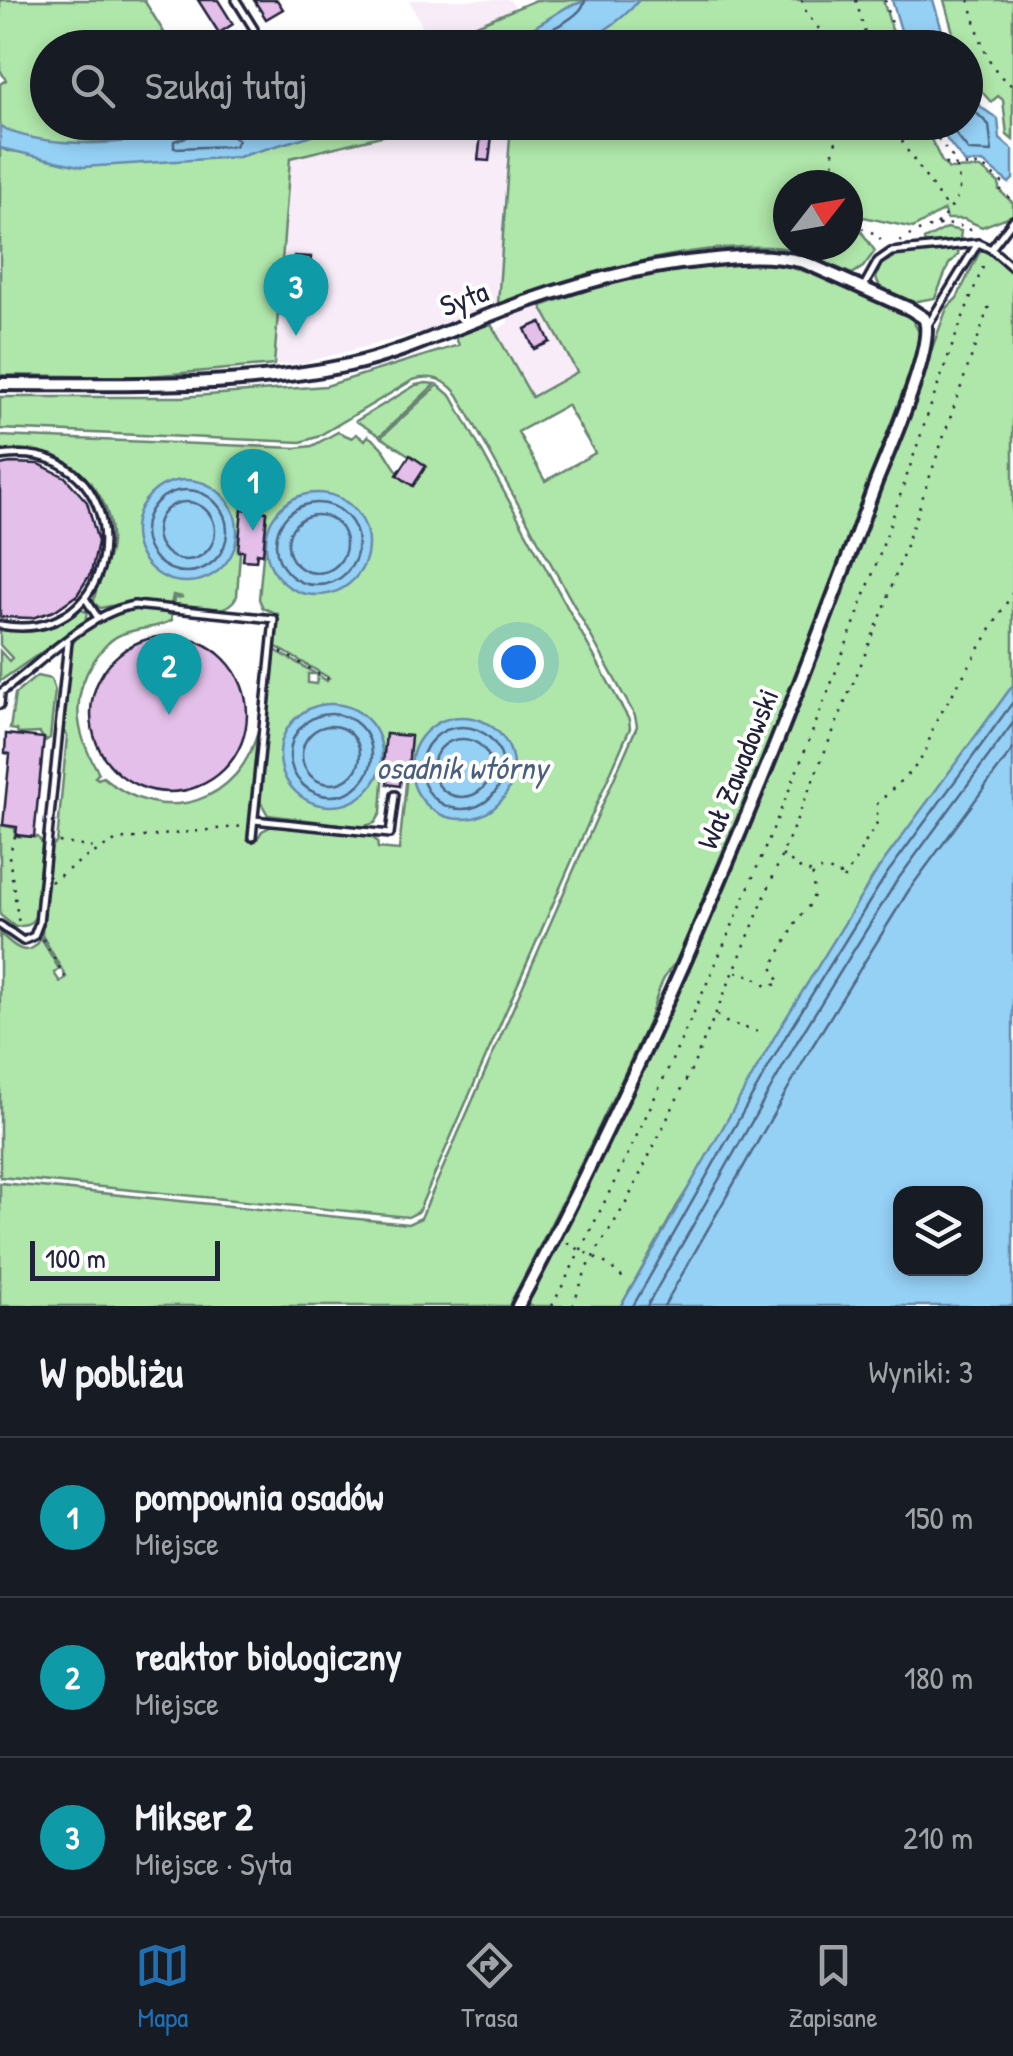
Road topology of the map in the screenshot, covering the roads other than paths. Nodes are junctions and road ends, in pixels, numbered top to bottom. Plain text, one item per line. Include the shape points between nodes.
1 (236, 0) edge
2 (254, 29) dead end
3 (1013, 220) edge
4 (978, 243) junction
5 (991, 249) junction
6 (1013, 268) edge
7 (863, 288) junction
8 (928, 325) junction
9 (0, 384) edge
10 (0, 456) edge
11 (86, 598) junction
12 (98, 618) junction
13 (0, 625) edge
14 (68, 642) junction
15 (1, 694) edge
16 (0, 705) edge
17 (395, 795) dead end
18 (252, 823) junction
19 (252, 837) dead end
20 (0, 925) edge
21 (518, 1306) edge

1 - 2 lane
3 - 5 lane
4 - 5 lane
4 - 7 lane via 892,252 878,260
4 - 8 lane, Wał Zawadowski
5 - 6 lane
7 - 8 street, Syta via 919,314
7 - 9 street, Syta via 786,258 686,262 601,278 349,365 175,382
8 - 21 street, Wał Zawadowski via 908,399 738,838 628,1084
10 - 11 lane via 50,459 88,487 103,520 106,555
11 - 12 lane
11 - 13 lane via 42,625
12 - 14 lane
12 - 18 lane via 134,605 274,619
14 - 15 lane
14 - 20 lane via 37,929 23,941
15 - 16 lane
17 - 18 lane via 390,834
18 - 19 lane

